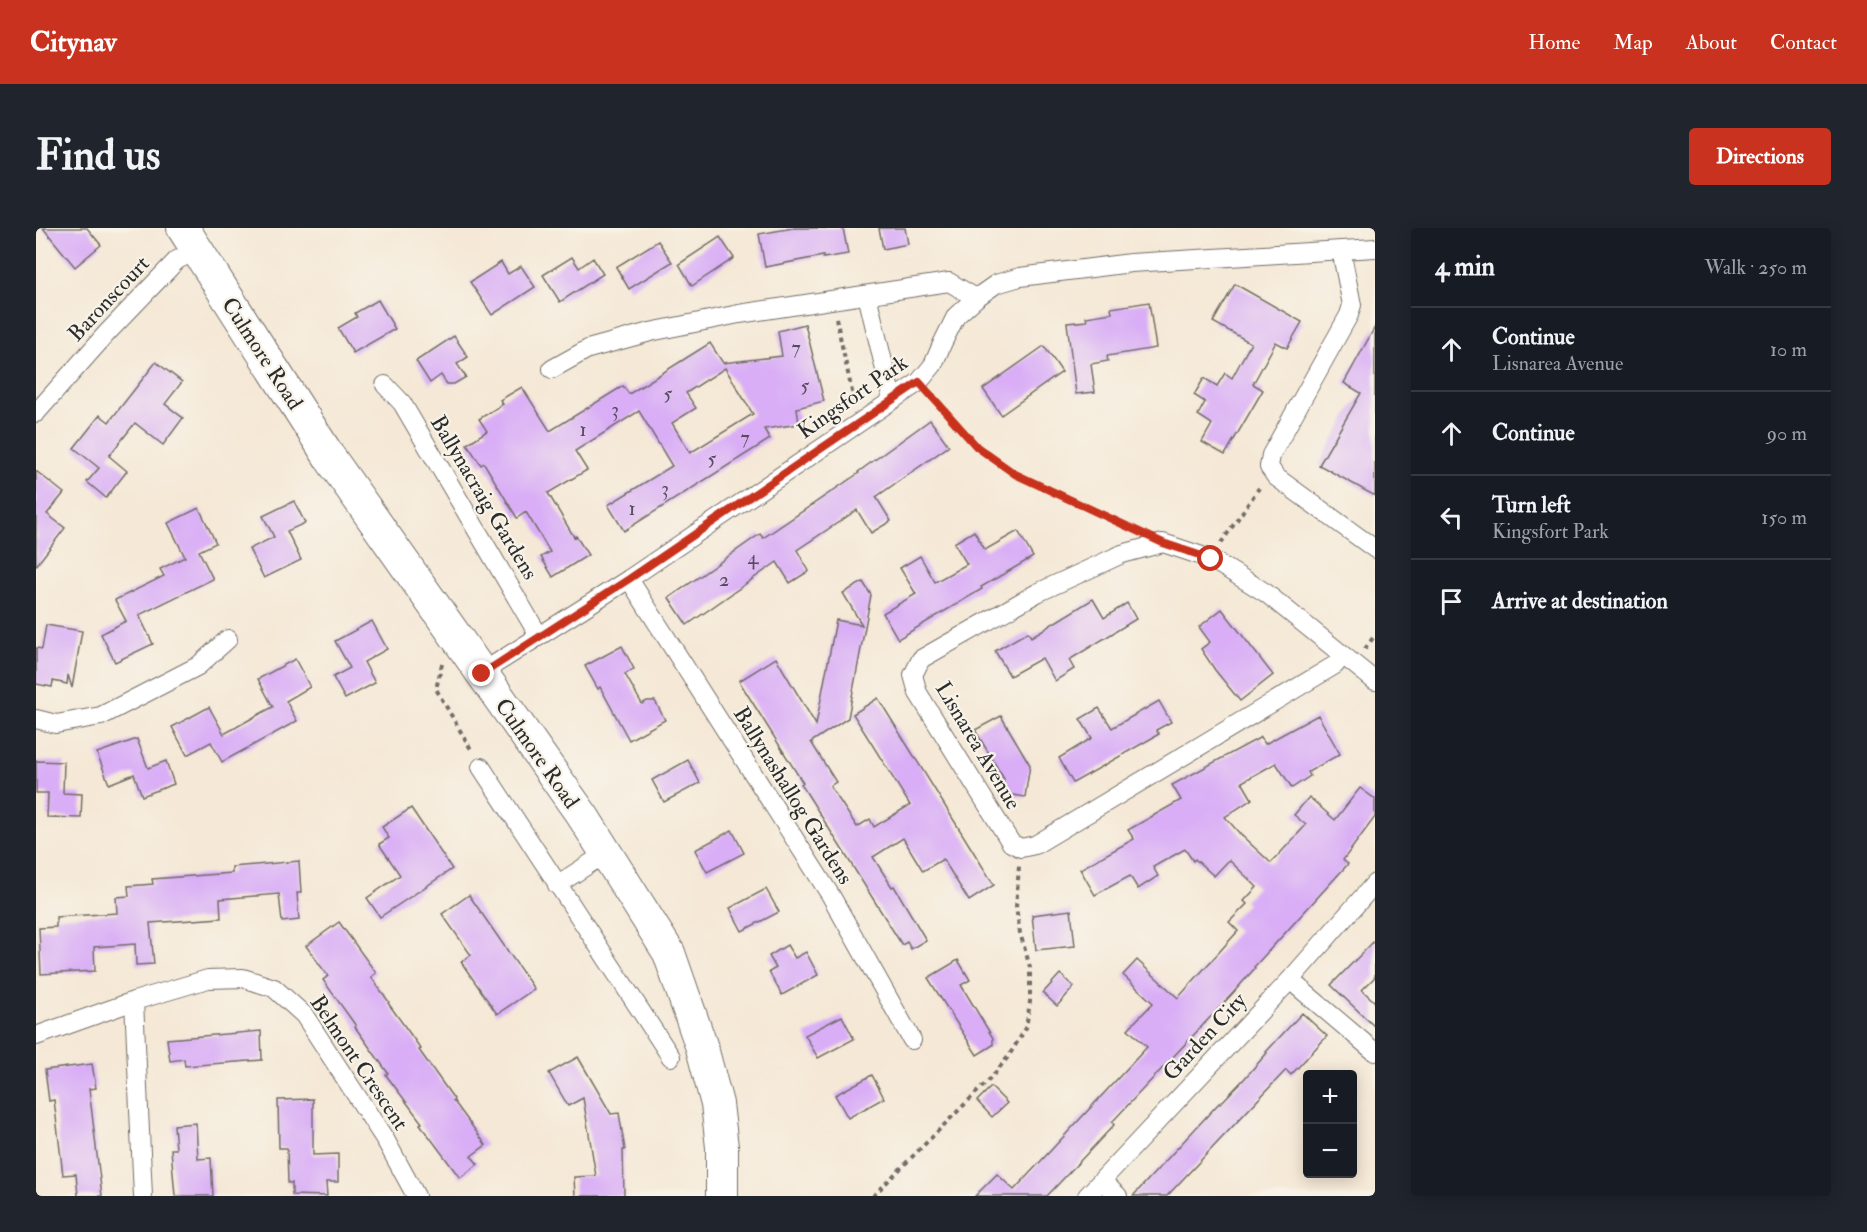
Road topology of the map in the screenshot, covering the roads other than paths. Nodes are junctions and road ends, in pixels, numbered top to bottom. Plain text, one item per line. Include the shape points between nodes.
1 (190, 239) edge
2 (1375, 248) edge
3 (1341, 250) junction
4 (867, 295) junction
5 (976, 298) junction
6 (552, 369) dead end
7 (385, 385) dead end
8 (892, 399) junction
9 (36, 413) edge
10 (1375, 549) edge
11 (629, 579) junction
12 (539, 636) junction
13 (228, 639) dead end
14 (1342, 656) junction
15 (482, 674) junction
16 (1375, 681) edge
17 (36, 719) edge
18 (481, 767) road end
19 (606, 853) junction
20 (1375, 884) edge
21 (557, 885) junction
22 (1290, 980) junction
23 (134, 1001) junction
24 (36, 1036) edge
25 (912, 1040) dead end
26 (1375, 1052) edge
27 (671, 1057) dead end
28 (1102, 1180) junction
29 (143, 1196) edge
30 (416, 1196) edge
31 (722, 1196) edge
32 (1087, 1196) edge
33 (1118, 1196) edge

1 - 9 street, Baronscourt via 177,260
1 - 15 highway, Culmore Road via 330,458
2 - 3 street, Kingsfort Park
3 - 5 street, Kingsfort Park via 1131,263 1031,276 996,284
3 - 10 street via 1352,305 1349,315 1271,455 1269,467 1276,477
4 - 5 street via 949,282
4 - 6 street via 650,332 588,349
4 - 8 street
5 - 8 street, Kingsfort Park via 956,316 933,365 919,382
7 - 12 street, Ballynacraig Gardens via 402,403
8 - 11 street, Kingsfort Park
11 - 12 street, Kingsfort Park
11 - 25 street, Ballynashallog Gardens via 831,896
12 - 15 street, Kingsfort Park
13 - 17 street via 198,666 100,716 56,724
14 - 14 street, Lisnarea Avenue via 1266,593 1211,559 1163,543 1122,554 1037,593 921,659 913,675 918,693 958,760 1011,843 1021,848 1035,845 1335,665
14 - 16 street
15 - 19 highway, Culmore Road
18 - 21 street
19 - 21 street
19 - 31 highway, Culmore Road via 669,953 699,1037 717,1104
20 - 22 street, Garden City
21 - 27 street
22 - 26 street
22 - 28 street, Garden City
23 - 24 street, Belmont Crescent
23 - 29 street
23 - 30 street, Belmont Crescent via 208,979 243,978 274,988 304,1015 386,1141
28 - 32 street, Garden City
28 - 33 street

